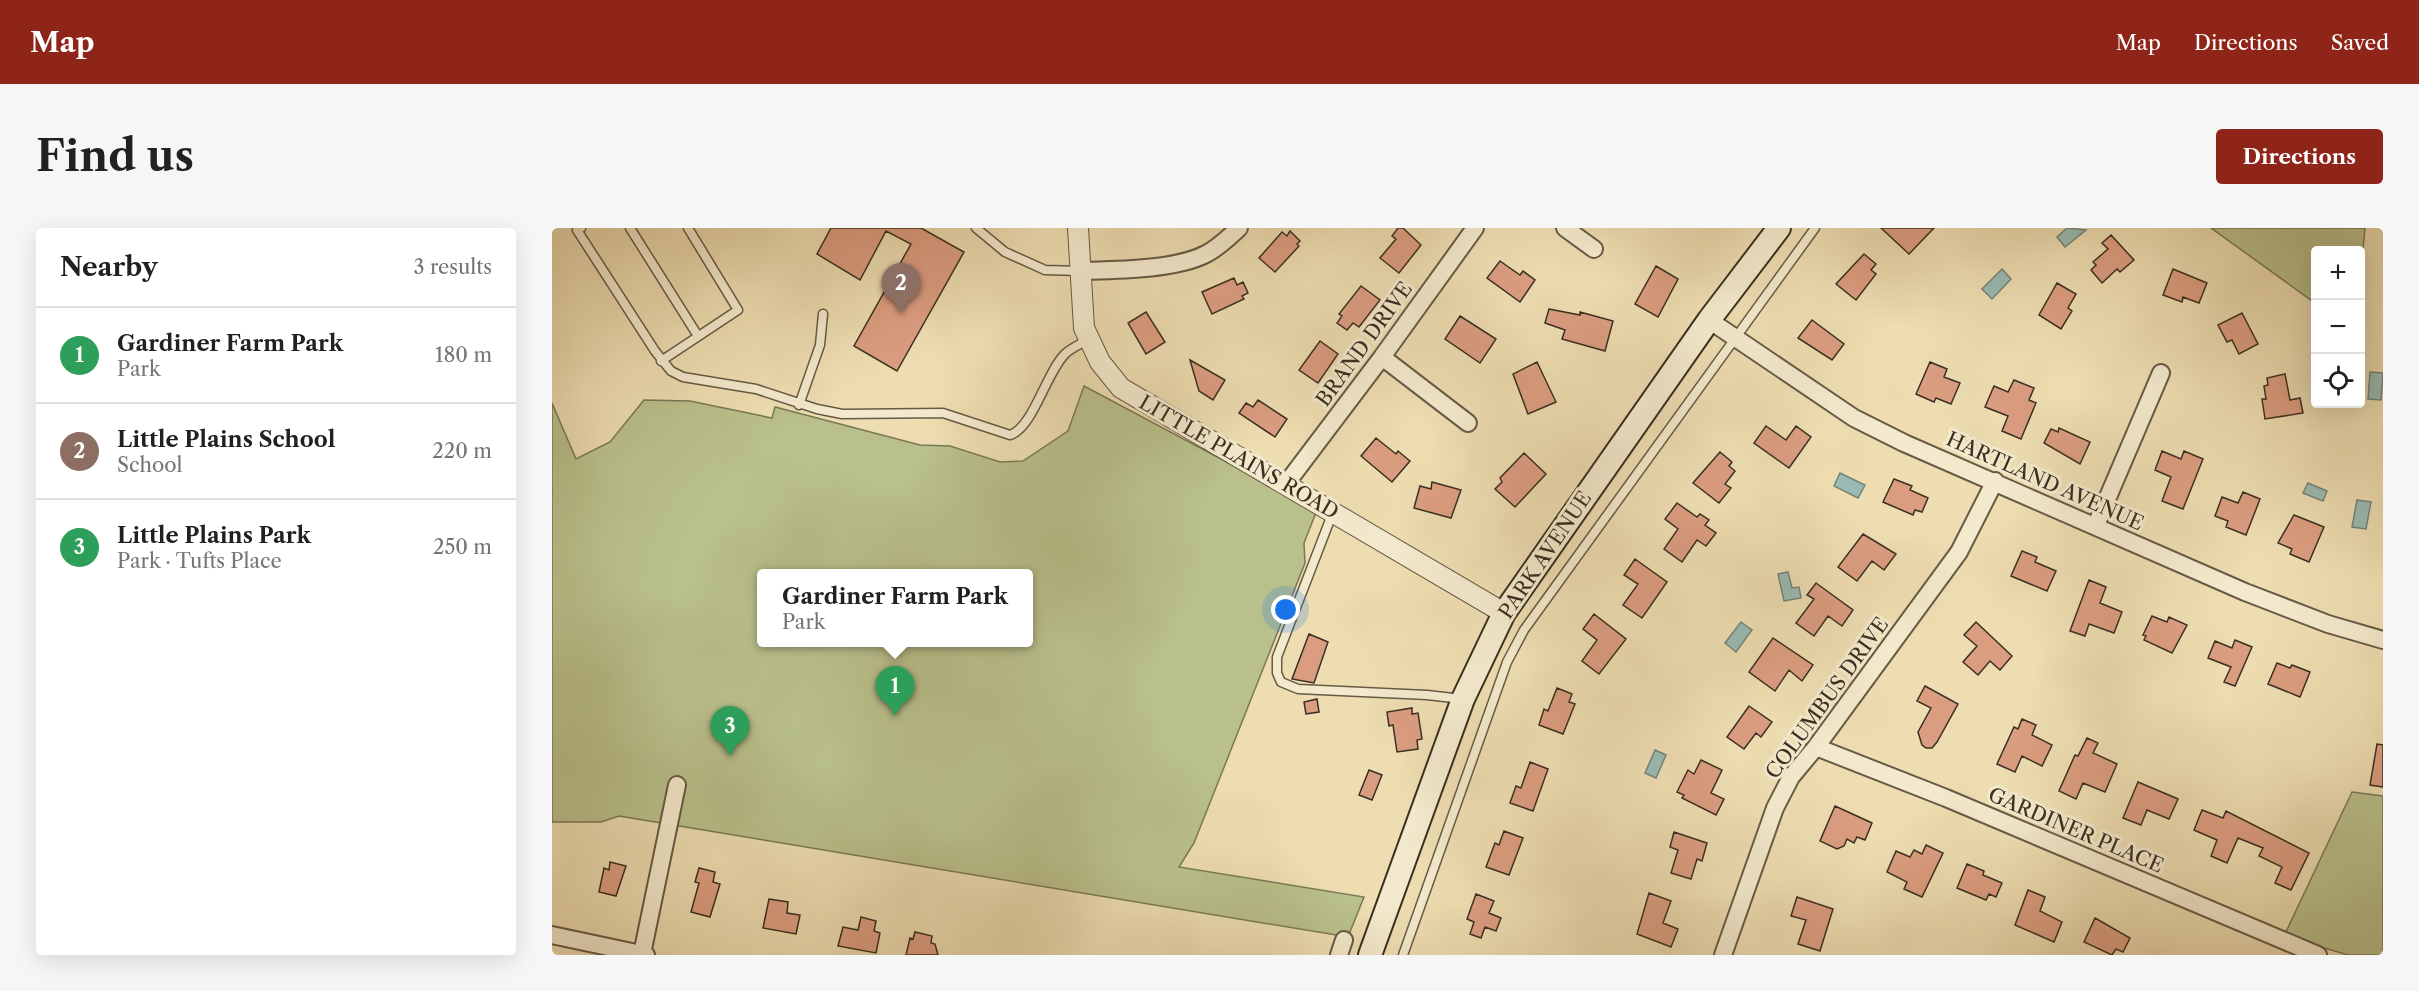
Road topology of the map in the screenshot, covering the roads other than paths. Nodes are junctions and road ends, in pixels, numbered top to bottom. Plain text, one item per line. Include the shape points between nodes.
1 (580, 228) edge
2 (630, 228) edge
3 (688, 228) edge
4 (976, 228) edge
5 (1078, 228) edge
6 (1239, 228) edge
7 (1475, 228) edge
8 (1565, 228) edge
9 (1779, 228) edge
10 (1815, 228) edge
11 (1594, 249) dead end
12 (1081, 271) junction
13 (823, 314) dead end
14 (1709, 320) junction
15 (698, 336) junction
16 (1089, 339) junction
17 (1736, 340) junction
18 (1382, 357) junction
19 (661, 361) junction
20 (2161, 372) dead end
21 (799, 405) junction
22 (1468, 423) dead end
23 (1995, 481) junction
24 (1286, 484) junction
25 (1333, 512) junction
26 (2096, 525) junction
27 (1504, 613) junction
28 (2383, 640) edge
29 (1463, 699) junction
30 (1816, 747) junction
31 (677, 785) dead end
32 (552, 935) edge
33 (644, 955) edge
34 (1370, 955) edge
35 (1403, 955) edge
36 (1723, 955) edge
37 (2318, 955) edge

1 - 19 lane via 577,230
2 - 15 lane
3 - 15 lane via 738,310
4 - 12 lane via 1005,252 1046,270
5 - 12 street, LITTLE PLAINS ROAD
6 - 12 street via 1205,255 1172,264
7 - 18 street, BRAND DRIVE
8 - 11 street
9 - 14 main road, PARK AVENUE
10 - 17 lane
12 - 16 street, LITTLE PLAINS ROAD via 1084,328
13 - 21 lane via 820,345
14 - 17 street, HARTLAND AVENUE
14 - 27 main road, PARK AVENUE
15 - 19 lane
16 - 21 lane via 1066,352 1022,428 1010,435 943,413 842,414
16 - 24 street, LITTLE PLAINS ROAD via 1100,362 1121,388
17 - 23 street, HARTLAND AVENUE via 1854,418
17 - 35 lane via 1524,630 1508,662
18 - 22 street
18 - 24 street, BRAND DRIVE
19 - 21 lane via 683,376 756,389
20 - 26 street
23 - 26 street, HARTLAND AVENUE
23 - 30 street, COLUMBUS DRIVE via 1959,552
24 - 25 street, LITTLE PLAINS ROAD
25 - 27 street, LITTLE PLAINS ROAD
25 - 29 lane via 1277,657 1281,682 1298,689
26 - 28 street, HARTLAND AVENUE via 2245,592
27 - 29 main road, PARK AVENUE
29 - 34 main road, PARK AVENUE
30 - 36 street, COLUMBUS DRIVE via 1791,777 1775,808
30 - 37 street, GARDINER PLACE
31 - 33 street
32 - 33 street

